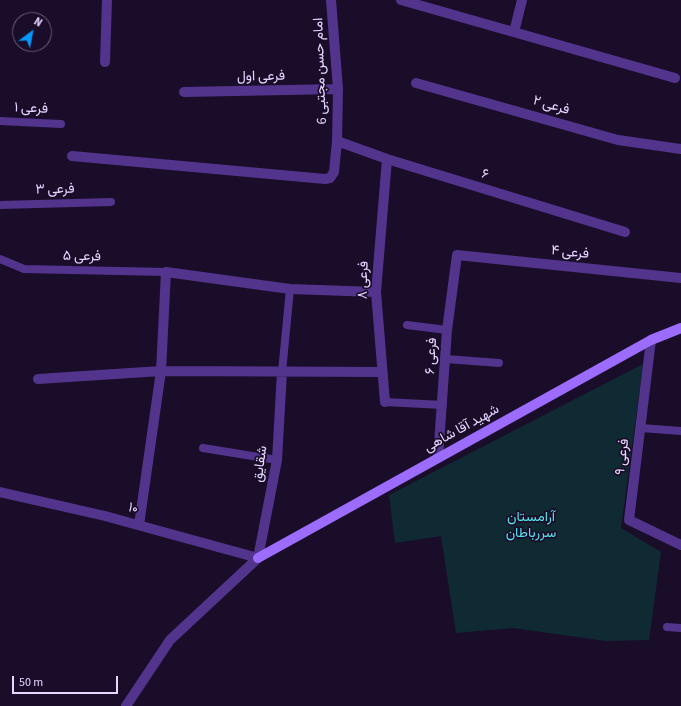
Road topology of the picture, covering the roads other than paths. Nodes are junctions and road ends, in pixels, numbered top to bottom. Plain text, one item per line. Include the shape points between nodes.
1 (107, 0) edge
2 (331, 0) edge
3 (401, 0) edge
4 (522, 0) edge
5 (514, 32) junction
6 (105, 62) dead end
7 (675, 78) dead end
8 (416, 83) dead end
9 (338, 89) junction
10 (184, 92) dead end
11 (0, 121) edge
12 (61, 124) dead end
13 (337, 141) junction
14 (681, 149) edge
15 (72, 156) dead end
16 (387, 160) junction
17 (111, 202) dead end
18 (0, 205) edge
19 (625, 232) dead end
20 (457, 255) joint
21 (0, 259) edge
22 (166, 272) junction
23 (681, 278) edge
24 (290, 289) junction
25 (376, 292) junction
26 (407, 326) dead end
27 (681, 328) edge
28 (447, 330) junction
29 (651, 340) junction
30 (446, 359) junction
31 (499, 363) dead end
32 (161, 371) junction
33 (282, 372) junction
34 (382, 372) junction
35 (38, 379) dead end
36 (385, 402) joint
37 (443, 405) junction
38 (641, 428) junction
39 (681, 431) edge
40 (203, 448) dead end
41 (438, 458) junction
42 (277, 460) junction
43 (0, 492) edge
44 (139, 525) junction
45 (681, 545) edge
46 (258, 558) junction
47 (667, 627) dead end
48 (681, 628) edge
49 (126, 706) edge

1 - 6 street
2 - 9 street, امام حسن مجتبی 6
3 - 5 street
4 - 5 street
5 - 7 street
8 - 14 street, فرعی ۲ via 618,140
9 - 10 street, فرعی اول
9 - 13 street, امام حسن مجتبی 6
11 - 12 lane, فرعی ۱
13 - 15 street, امام حسن مجتبی 6 via 334,172 330,178 325,179
13 - 16 street, ۶
16 - 19 street, ۶
16 - 25 street, فرعی ۸
17 - 18 lane, فرعی ۳
20 - 23 street, فرعی ۴
20 - 28 street, فرعی ۶
21 - 22 lane, فرعی ۵ via 24,269
22 - 24 street
22 - 32 street
24 - 25 street
24 - 33 lane
25 - 34 street, فرعی ۸
26 - 28 lane
27 - 29 street, شهید آقا شاهی
28 - 30 street, فرعی ۶
29 - 38 street, فرعی ۹
29 - 41 street, شهید آقا شاهی
30 - 31 lane
30 - 37 street, فرعی ۶
32 - 33 street
32 - 35 street
32 - 44 street
33 - 34 street
33 - 42 street, شقایق
34 - 36 street, فرعی ۸
36 - 37 lane
37 - 41 street, فرعی ۶
38 - 39 lane
38 - 45 street, فرعی ۹ via 629,520
40 - 42 lane
41 - 46 street, شهید آقا شاهی
42 - 46 street, شقایق
43 - 44 street, ۱۰
44 - 46 street, ۱۰
46 - 49 street via 170,640
47 - 48 lane

